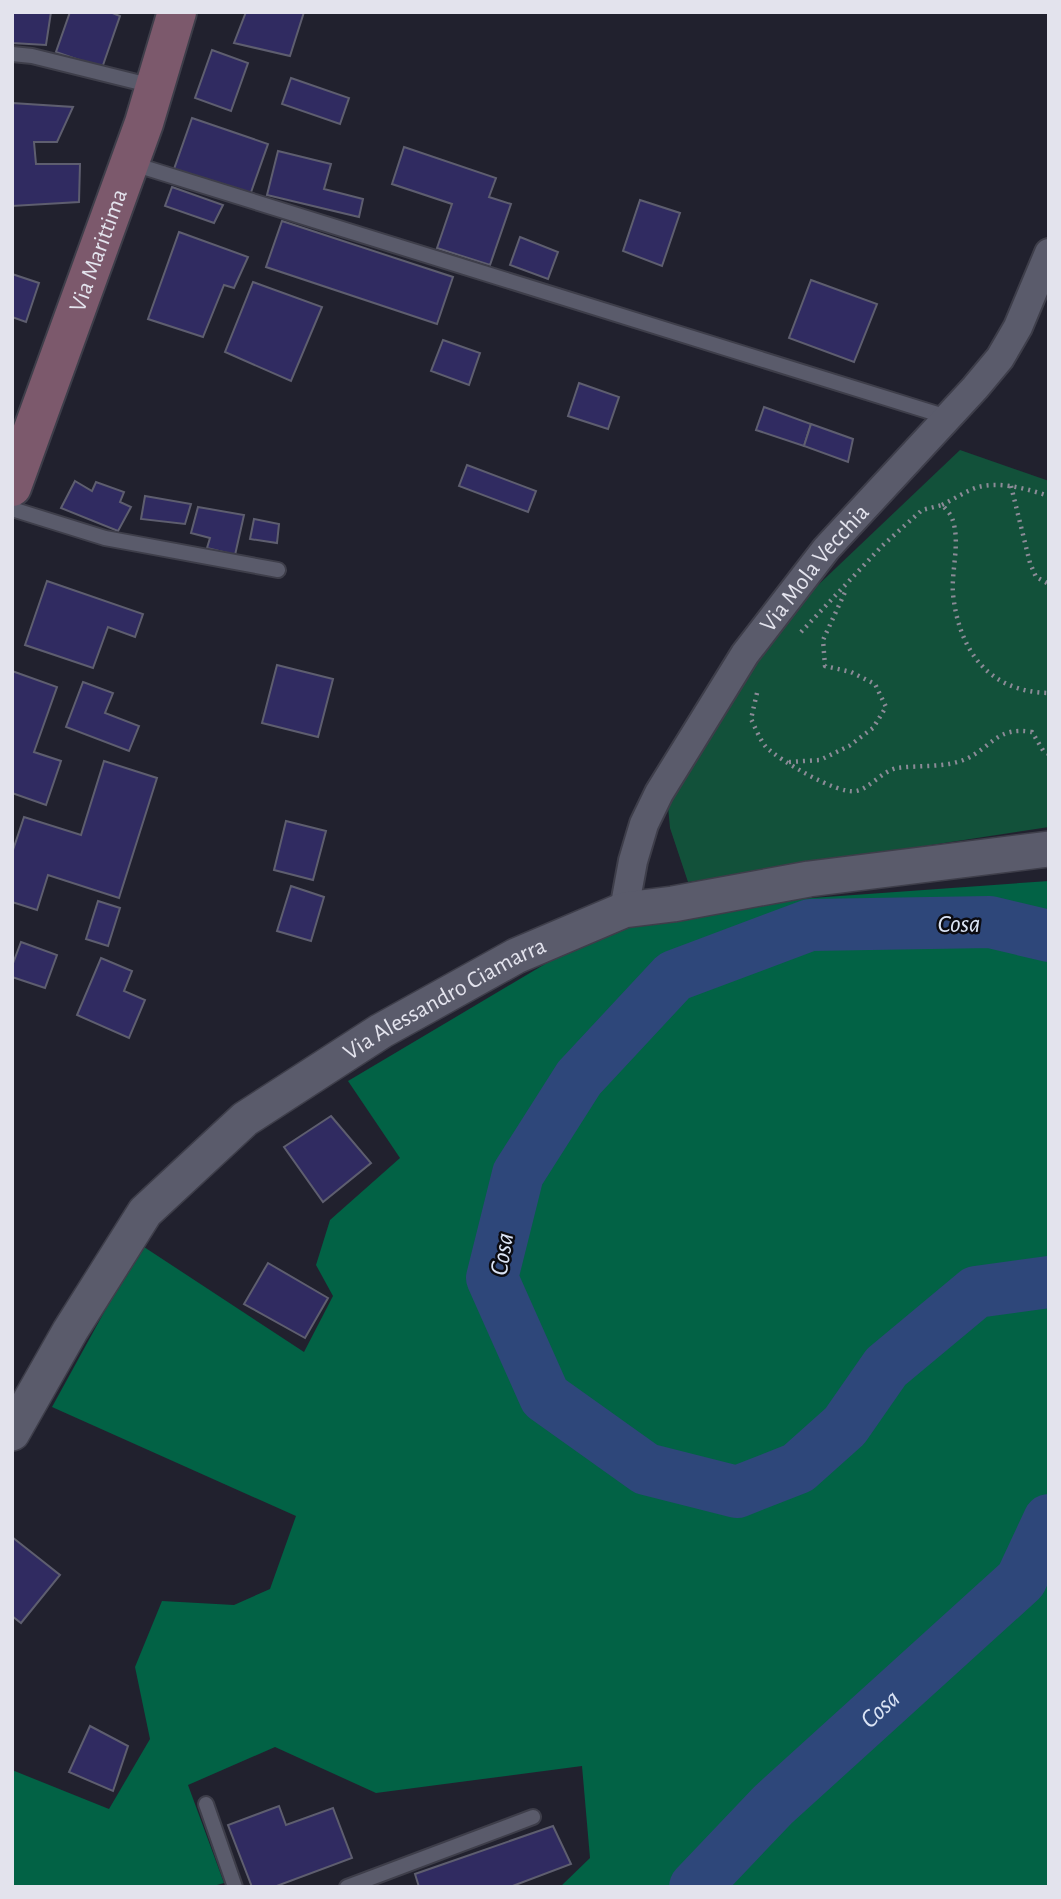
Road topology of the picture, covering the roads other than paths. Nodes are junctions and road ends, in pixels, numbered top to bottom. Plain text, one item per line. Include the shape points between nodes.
1 (177, 12) edge
2 (12, 54) edge
3 (155, 87) junction
4 (130, 163) junction
5 (1049, 253) edge
6 (947, 418) junction
7 (17, 463) edge
8 (12, 509) edge
9 (278, 570) dead end
10 (1049, 849) edge
11 (625, 909) junction
12 (12, 1433) edge
13 (206, 1804) dead end
14 (533, 1818) dead end
15 (235, 1887) edge
16 (347, 1887) edge

1 - 3 main road, Via Marittima
2 - 3 lane
3 - 4 main road, Via Marittima
4 - 6 lane
4 - 7 main road, Via Marittima
5 - 6 street, Via Mola Vecchia via 1000,358
6 - 11 street, Via Mola Vecchia via 827,549 745,654 644,824
8 - 9 lane via 105,538
10 - 11 street, Via Alessandro Ciamarra via 808,879
11 - 12 street, Via Alessandro Ciamarra via 516,956 381,1031 245,1119 145,1212
13 - 15 lane
14 - 16 lane

